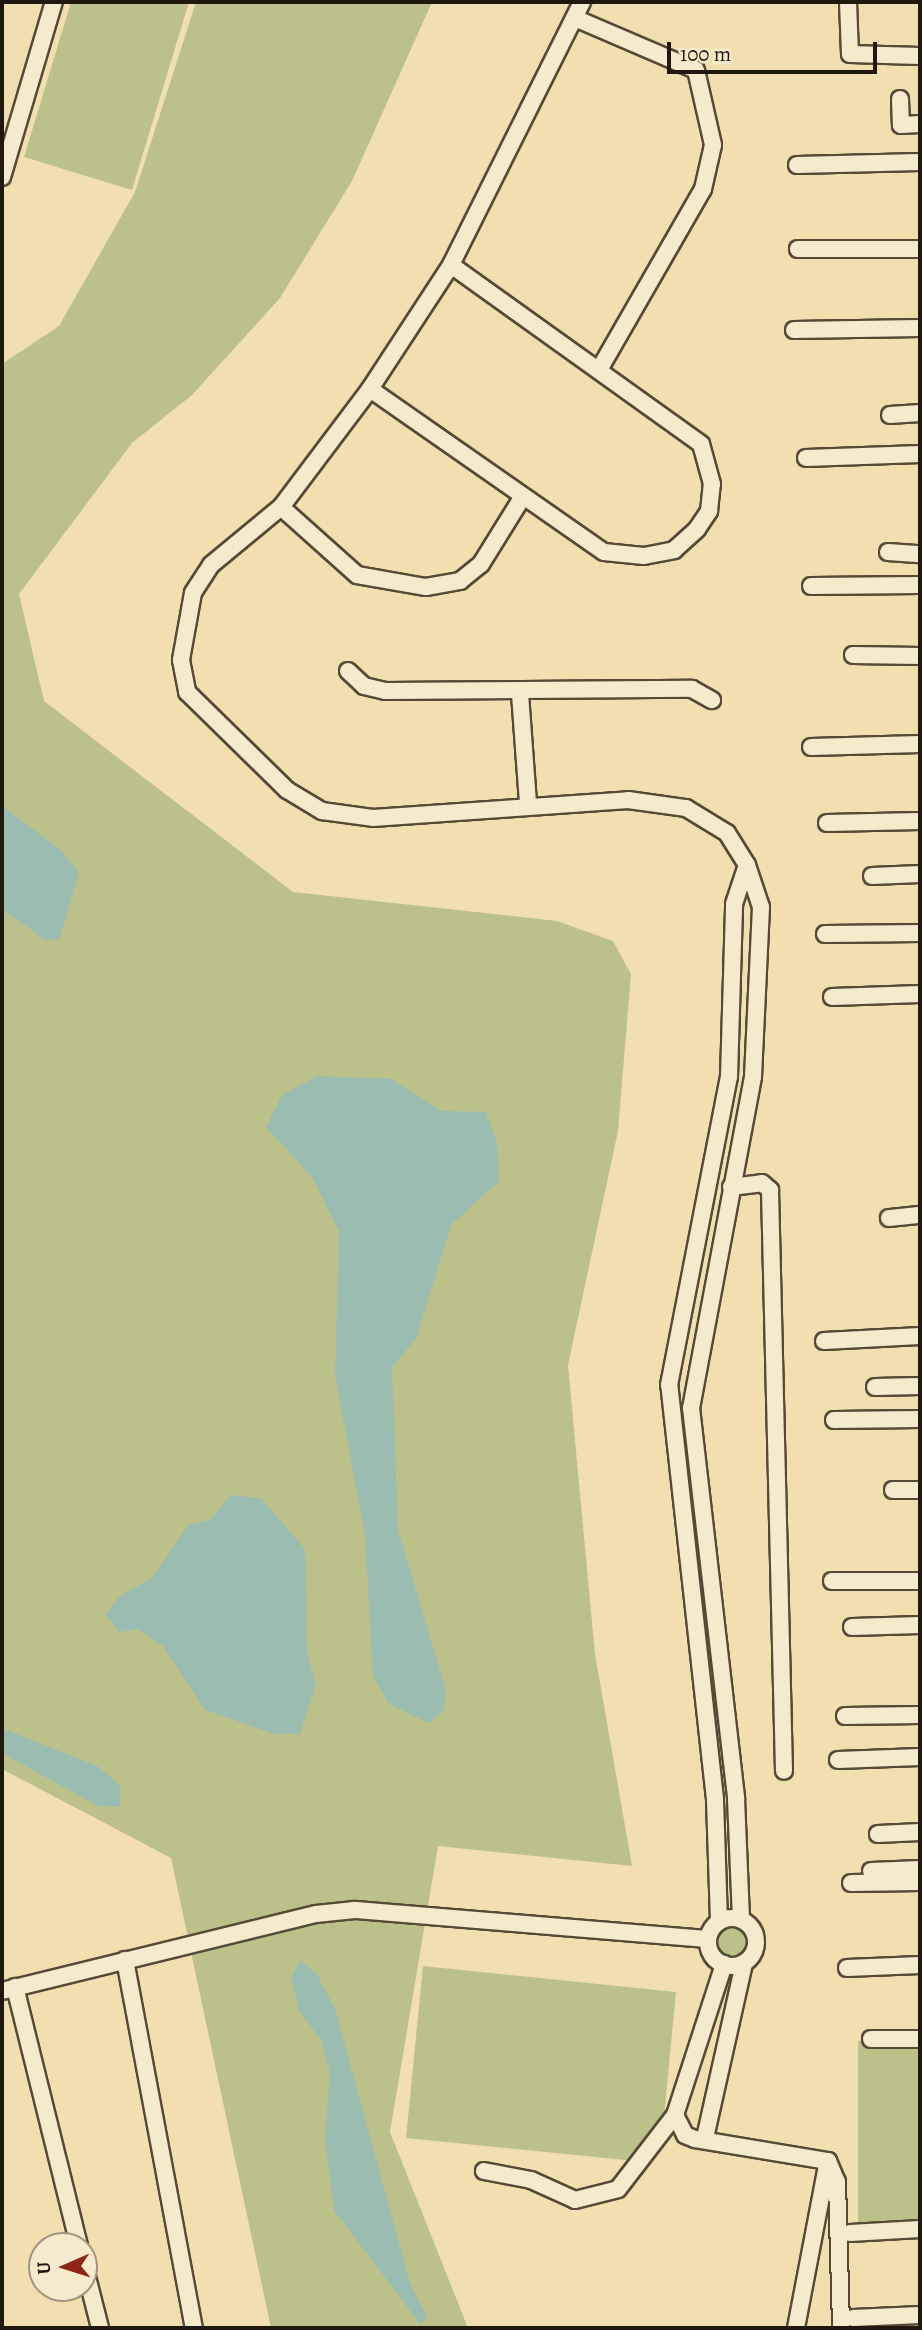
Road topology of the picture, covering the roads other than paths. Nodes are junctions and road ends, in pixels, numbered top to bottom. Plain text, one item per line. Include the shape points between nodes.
1 (54, 2) edge
2 (582, 2) edge
3 (848, 2) edge
4 (578, 19) junction
5 (920, 55) edge
6 (900, 99) dead end
7 (920, 124) edge
8 (920, 162) edge
9 (797, 165) dead end
10 (2, 177) edge
11 (798, 249) dead end
12 (920, 249) edge
13 (451, 265) junction
14 (920, 328) edge
15 (794, 330) dead end
16 (600, 368) junction
17 (370, 389) junction
18 (920, 413) edge
19 (890, 415) dead end
20 (920, 454) edge
21 (806, 458) dead end
22 (522, 498) junction
23 (281, 507) junction
24 (888, 552) dead end
25 (920, 554) edge
26 (920, 585) edge
27 (811, 586) dead end
28 (853, 655) dead end
29 (920, 656) edge
30 (348, 671) dead end
31 (520, 694) junction
32 (712, 700) dead end
33 (920, 744) edge
34 (811, 747) dead end
35 (528, 804) junction
36 (920, 821) edge
37 (827, 823) dead end
38 (747, 865) junction
39 (920, 874) edge
40 (872, 876) dead end
41 (920, 933) edge
42 (825, 934) dead end
43 (920, 993) edge
44 (832, 997) dead end
45 (732, 1187) junction
46 (920, 1215) edge
47 (889, 1218) dead end
48 (695, 1263) junction
49 (715, 1271) junction
50 (920, 1336) edge
51 (824, 1341) dead end
52 (920, 1386) edge
53 (875, 1387) dead end
54 (920, 1419) edge
55 (834, 1420) dead end
56 (893, 1490) dead end
57 (920, 1490) edge
58 (832, 1581) dead end
59 (920, 1581) edge
60 (712, 1595) junction
61 (692, 1597) junction
62 (920, 1625) edge
63 (852, 1627) dead end
64 (920, 1715) edge
65 (845, 1716) dead end
66 (920, 1757) edge
67 (838, 1760) dead end
68 (784, 1771) dead end
69 (920, 1832) edge
70 (878, 1834) dead end
71 (920, 1869) edge
72 (871, 1871) dead end
73 (851, 1882) dead end
74 (920, 1882) edge
75 (741, 1920) junction
76 (719, 1922) junction
77 (708, 1939) junction
78 (124, 1960) junction
79 (744, 1962) junction
80 (724, 1964) junction
81 (920, 1965) edge
82 (847, 1968) dead end
83 (8, 1989) edge
84 (871, 2039) dead end
85 (920, 2039) edge
86 (675, 2115) junction
87 (705, 2138) junction
88 (828, 2161) junction
89 (484, 2171) dead end
90 (920, 2229) edge
91 (75, 2232) edge
92 (850, 2233) dead end
93 (93, 2302) edge
94 (920, 2315) edge
95 (847, 2323) edge
96 (100, 2328) edge
97 (194, 2328) edge
98 (796, 2328) edge

1 - 10 street
2 - 4 street
3 - 5 street via 850,54
4 - 13 street
4 - 16 street via 696,70 713,145 703,189
6 - 7 street via 901,125
8 - 9 street
11 - 12 street
13 - 16 street
13 - 17 street
14 - 15 street
16 - 22 street via 701,444 710,466 709,511 674,550 644,556 604,552
17 - 22 street
17 - 23 street
18 - 19 street
20 - 21 street
22 - 23 street via 481,564 460,581 426,587 357,575
23 - 35 street via 211,565 193,593 181,660 187,692 287,790 322,811 373,818
24 - 25 street
26 - 27 street
28 - 29 street
30 - 31 street via 364,686 385,691
31 - 32 street via 692,689
31 - 35 street
33 - 34 street
35 - 38 street via 628,800 686,808 727,833
36 - 37 street
38 - 45 street via 761,907 758,972 753,1077
38 - 48 street via 734,904 729,1077
39 - 40 street
41 - 42 street
43 - 44 street
45 - 49 street
45 - 68 street via 762,1183 771,1190
46 - 47 street
48 - 49 street
48 - 61 street via 669,1385
49 - 60 street via 691,1408
50 - 51 street
52 - 53 street
54 - 55 street
56 - 57 street
58 - 59 street
60 - 61 street
60 - 75 street via 736,1799
61 - 76 street via 715,1799
62 - 63 street
64 - 65 street
66 - 67 street
69 - 70 street
71 - 72 street
73 - 74 street
75 - 76 street
75 - 79 street via 755,1944
76 - 77 street
77 - 78 street via 355,1910 316,1914
77 - 80 street via 711,1954
78 - 83 street
78 - 97 street
79 - 80 street
79 - 87 street
80 - 86 street
81 - 82 street
83 - 91 street
84 - 85 street
86 - 87 street via 685,2135
86 - 89 street via 638,2168 602,2198 570,2199 531,2180
87 - 88 street
88 - 95 street via 837,2182
88 - 98 street
90 - 92 street
93 - 96 street
94 - 95 street

